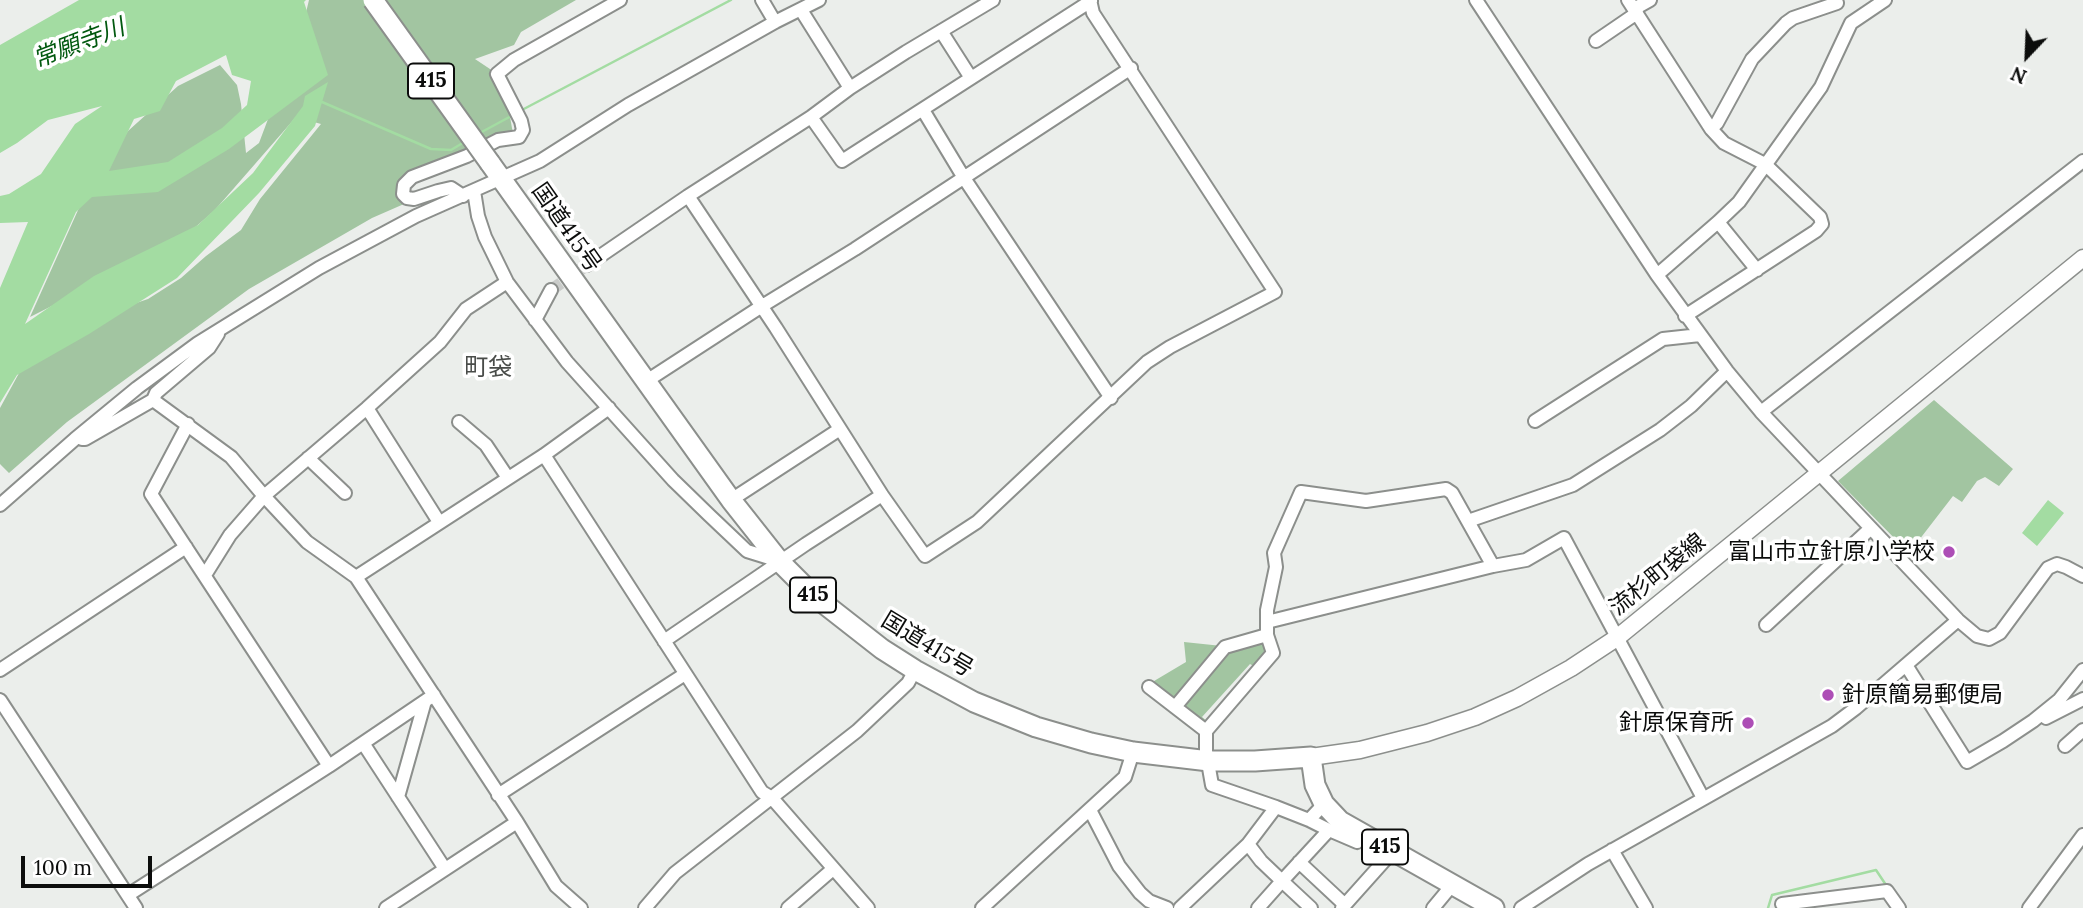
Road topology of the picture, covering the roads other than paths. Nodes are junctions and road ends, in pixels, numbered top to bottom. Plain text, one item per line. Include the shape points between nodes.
1 (373, 0) edge
2 (620, 0) edge
3 (762, 0) edge
4 (819, 0) edge
5 (993, 0) edge
6 (1476, 0) edge
7 (1650, 0) edge
8 (1885, 0) edge
9 (1090, 1) edge
10 (1836, 1) edge
11 (1633, 7) edge
12 (801, 10) junction
13 (775, 22) junction
14 (1851, 23) junction
15 (941, 31) junction
16 (1597, 41) dead end
17 (1131, 68) junction
18 (971, 78) junction
19 (850, 88) junction
20 (923, 110) junction
21 (811, 117) junction
22 (1712, 129) junction
23 (2083, 160) edge
24 (1765, 164) junction
25 (964, 178) junction
26 (502, 179) junction
27 (468, 194) junction
28 (688, 196) junction
29 (1718, 222) junction
30 (2083, 258) edge
31 (587, 265) tunnel mouth
32 (1757, 270) junction
33 (1657, 275) junction
34 (507, 282) junction
35 (551, 290) tunnel mouth
36 (762, 306) junction
37 (1685, 316) junction
38 (535, 320) junction
39 (219, 330) junction
40 (1700, 335) junction
41 (1727, 371) junction
42 (645, 382) junction
43 (1111, 398) junction
44 (153, 400) junction
45 (367, 408) junction
46 (609, 408) junction
47 (1761, 412) junction
48 (1535, 421) dead end
49 (459, 422) dead end
50 (188, 425) junction
51 (840, 429) junction
52 (75, 439) junction
53 (544, 455) junction
54 (308, 458) junction
55 (1820, 473) junction
56 (508, 478) junction
57 (345, 493) dead end
58 (882, 495) junction
59 (264, 496) junction
60 (731, 500) junction
61 (0, 505) edge
62 (1468, 521) junction
63 (439, 522) junction
64 (1871, 528) junction
65 (186, 547) junction
66 (780, 562) junction
67 (1493, 566) junction
68 (205, 575) junction
69 (356, 576) junction
70 (2083, 576) edge
71 (1958, 620) junction
72 (1267, 622) junction
73 (1766, 625) dead end
74 (1267, 635) junction
75 (1618, 637) junction
76 (664, 641) junction
77 (1906, 665) junction
78 (0, 670) edge
79 (915, 670) junction
80 (2083, 670) edge
81 (685, 674) junction
82 (1149, 687) dead end
83 (429, 698) junction
84 (2083, 699) edge
85 (0, 700) edge
86 (1175, 707) junction
87 (2033, 721) junction
88 (1206, 730) junction
89 (2083, 730) edge
90 (363, 743) junction
91 (2065, 746) dead end
92 (1133, 752) junction
93 (1311, 757) junction
94 (1209, 761) junction
95 (329, 766) junction
96 (498, 795) junction
97 (398, 797) junction
98 (772, 798) junction
99 (1703, 798) junction
100 (1324, 804) junction
101 (1276, 807) junction
102 (1090, 810) junction
103 (1309, 820) junction
104 (517, 822) junction
105 (1329, 830) junction
106 (1363, 835) junction
107 (2083, 835) edge
108 (1248, 844) junction
109 (1612, 850) junction
110 (1393, 851) junction
111 (1299, 862) junction
112 (445, 869) junction
113 (833, 869) junction
114 (1282, 881) junction
115 (1453, 884) junction
116 (128, 895) junction
117 (1782, 904) dead end
118 (1344, 906) edge
119 (136, 908) edge
120 (386, 908) edge
121 (581, 908) edge
122 (645, 908) edge
123 (788, 908) edge
124 (868, 908) edge
125 (983, 908) edge
126 (1167, 908) edge
127 (1180, 908) edge
128 (1258, 908) edge
129 (1311, 908) edge
130 (1433, 908) edge
131 (1494, 908) edge
132 (1521, 908) edge
133 (1646, 908) edge
134 (1899, 908) edge
135 (2029, 908) edge

1 - 26 highway, 国道415号 / 415, bridge
2 - 27 street via 497,74 521,121 519,137 498,140 412,177 403,194 414,199 451,188
3 - 13 street
4 - 12 street
5 - 15 street
6 - 33 street
7 - 11 street
8 - 14 street
9 - 17 street via 1093,13
9 - 18 street
10 - 14 street
10 - 22 street via 1786,23 1752,59
11 - 16 street
11 - 22 street
12 - 13 street
12 - 19 street
13 - 26 street
14 - 24 street via 1821,87
15 - 18 street
15 - 19 street
17 - 25 street
17 - 43 street via 1275,292 1170,347 1147,362
18 - 20 street
19 - 21 street
20 - 21 street via 842,161
20 - 25 street
21 - 28 street
22 - 24 street via 1724,143
23 - 47 street
24 - 29 street via 1739,202
24 - 32 street via 1822,224
25 - 36 street
25 - 43 street
26 - 27 street
26 - 42 highway, 国道415号 / 415
27 - 34 street
27 - 39 street via 416,216 320,268
28 - 31 street
28 - 36 street
29 - 32 street
29 - 33 street
30 - 55 main road, 流杉町袋線
32 - 37 street
33 - 37 street
34 - 38 street
34 - 45 street via 466,309 440,342
35 - 38 street
36 - 42 street
36 - 51 street
37 - 40 street
38 - 46 street
39 - 44 street via 209,348
39 - 52 street
40 - 41 street
40 - 48 street via 1663,339
41 - 47 street
41 - 62 street via 1660,430 1573,485
42 - 60 highway, 国道415号 / 415
43 - 58 street via 977,522 925,556
44 - 50 street
44 - 52 street via 85,439
45 - 54 street
45 - 63 street
46 - 53 street
46 - 66 street via 673,480 747,551
47 - 55 street
49 - 56 street via 486,445
50 - 59 street via 231,457
50 - 65 street via 151,494
51 - 58 street
51 - 60 street
52 - 61 street
53 - 56 street
53 - 76 street
54 - 57 street
54 - 59 street
55 - 64 street
55 - 75 main road, 流杉町袋線
56 - 63 street
58 - 66 street
59 - 68 street via 230,535
59 - 69 street via 307,542
60 - 66 highway, 国道415号 / 415
62 - 67 street
62 - 72 street via 1446,489 1366,501 1301,492 1274,554
63 - 69 street
64 - 71 street
64 - 73 street
65 - 68 street
65 - 78 street
66 - 76 street
66 - 79 highway, 国道415号 / 415 via 856,630
67 - 72 street
67 - 75 street via 1526,560 1564,538
68 - 95 street
69 - 83 street
70 - 71 street via 2057,564 2048,568 2000,633 1989,639 1977,636
71 - 77 street
72 - 74 street
74 - 86 street via 1225,647
74 - 88 street via 1273,653
75 - 93 main road, 流杉町袋線 via 1571,668 1475,717 1414,737
75 - 99 street
76 - 81 street
77 - 87 street via 1967,762
77 - 99 street via 1832,726
79 - 92 highway, 国道415号 / 415 via 974,702 1037,727
79 - 98 street via 908,683 857,731
80 - 87 street via 2059,700
81 - 96 street
81 - 98 street via 762,792
82 - 86 street
83 - 90 street
83 - 96 street
83 - 97 street
84 - 87 street
85 - 116 street
86 - 88 street
88 - 94 street
89 - 91 street
90 - 95 street
90 - 97 street
92 - 94 highway, 国道415号 / 415
92 - 102 street via 1125,777
93 - 94 highway, 国道415号 / 415
93 - 100 highway, 415 via 1315,785
94 - 101 street via 1212,785
95 - 116 street
96 - 104 street
97 - 112 street
98 - 113 street
98 - 122 street via 675,873
99 - 109 street
100 - 103 street
100 - 106 highway, 415
101 - 103 street
101 - 108 street
102 - 125 street
102 - 126 street via 1119,866 1140,893
103 - 105 street
104 - 112 street
104 - 121 street via 556,886
105 - 106 street via 1357,842
105 - 111 street
106 - 110 highway, 415
107 - 135 street
108 - 114 street
108 - 127 street
109 - 132 street
109 - 133 street
110 - 115 highway, 415
110 - 118 street
111 - 114 street
111 - 118 street
112 - 120 street
113 - 123 street
113 - 124 street
114 - 128 street
114 - 129 street
115 - 130 street
115 - 131 highway, 415
116 - 119 street
117 - 134 street via 1887,891

